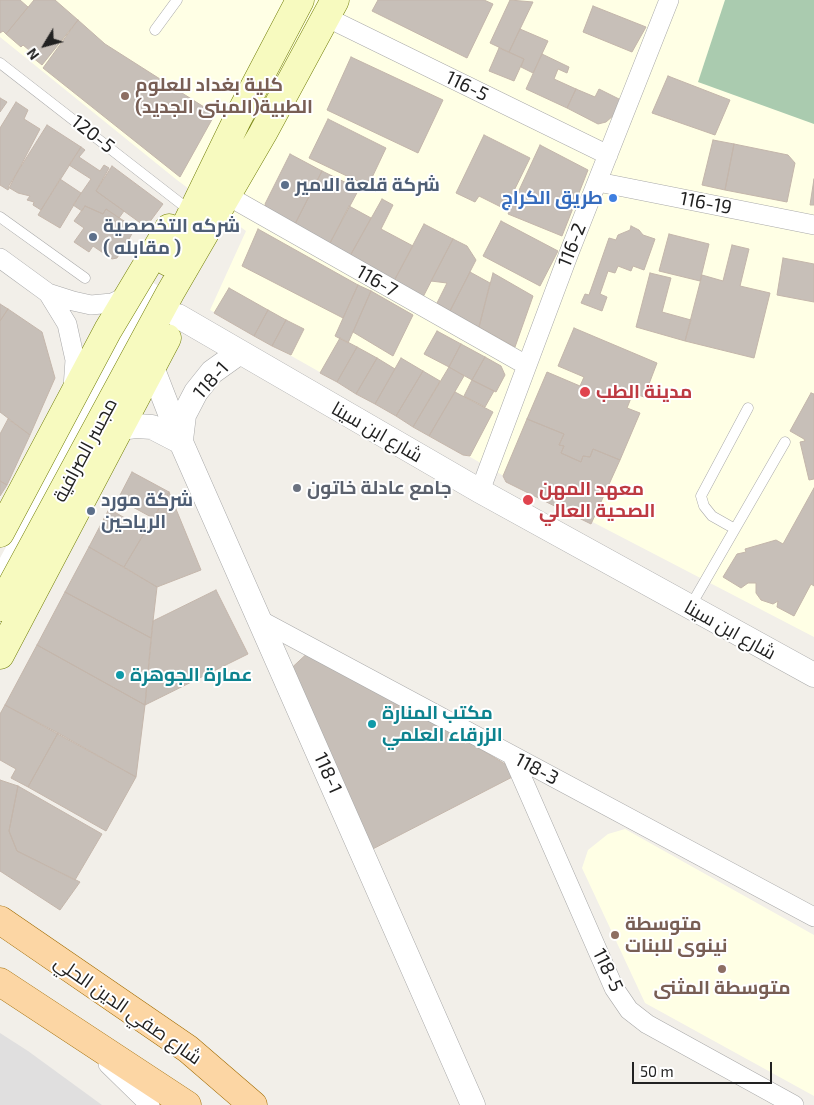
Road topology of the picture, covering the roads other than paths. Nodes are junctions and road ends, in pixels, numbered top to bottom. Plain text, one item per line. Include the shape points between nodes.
1 (177, 0) edge
2 (300, 0) edge
3 (669, 0) edge
4 (331, 8) edge
5 (155, 30) dead end
6 (0, 63) edge
7 (608, 155) junction
8 (598, 182) junction
9 (225, 183) junction
10 (184, 206) junction
11 (0, 217) edge
12 (814, 225) edge
13 (0, 258) edge
14 (85, 278) dead end
15 (48, 293) junction
16 (127, 296) junction
17 (168, 298) junction
18 (240, 352) junction
19 (526, 366) junction
20 (152, 367) junction
21 (72, 397) junction
22 (748, 408) dead end
23 (120, 428) junction
24 (181, 442) junction
25 (785, 442) dead end
26 (480, 491) junction
27 (735, 529) junction
28 (0, 534) edge
29 (0, 574) edge
30 (0, 607) edge
31 (689, 608) junction
32 (260, 620) junction
33 (0, 654) edge
34 (814, 676) edge
35 (512, 755) junction
36 (814, 917) edge
37 (0, 920) edge
38 (0, 982) edge
39 (157, 1097) edge
40 (187, 1105) edge
41 (253, 1105) edge
42 (474, 1105) edge
43 (794, 1105) edge

1 - 5 lane
2 - 9 main road
3 - 7 street, 116-2
4 - 7 street, 116-5
4 - 9 main road via 263,133
6 - 10 lane, 120-5
7 - 8 street, 116-2
8 - 12 street, 116-19
8 - 19 street, 116-2
9 - 10 main road
9 - 17 main road
9 - 17 main road via 199,273
9 - 19 street, 116-7
10 - 16 main road
11 - 14 lane
13 - 15 street
15 - 16 street via 91,305 112,303
15 - 21 street via 67,324 76,360
16 - 21 main road
17 - 18 street, شارع ابن سينا
17 - 20 main road
17 - 29 main road, مجسر الصرافية
17 - 30 main road, مجسر الصرافية
18 - 24 street, 118-1 via 212,372 196,392 184,415
18 - 26 street, شارع ابن سينا
19 - 26 street, 116-2
20 - 23 main road
20 - 24 street, 118-1
21 - 28 main road
22 - 27 lane via 701,496 712,516
23 - 24 street via 152,427
23 - 33 main road
24 - 32 street, 118-1
25 - 27 lane
26 - 31 street, شارع ابن سينا
27 - 31 lane
31 - 34 street, شارع ابن سينا
32 - 35 street, 118-3
32 - 42 street, 118-1
35 - 36 street, 118-3
35 - 43 street, 118-5 via 614,988 629,1010 647,1024
37 - 41 main road, شارع صفي الدين الحلي via 188,1050
38 - 39 main road via 76,1031
39 - 40 main road

